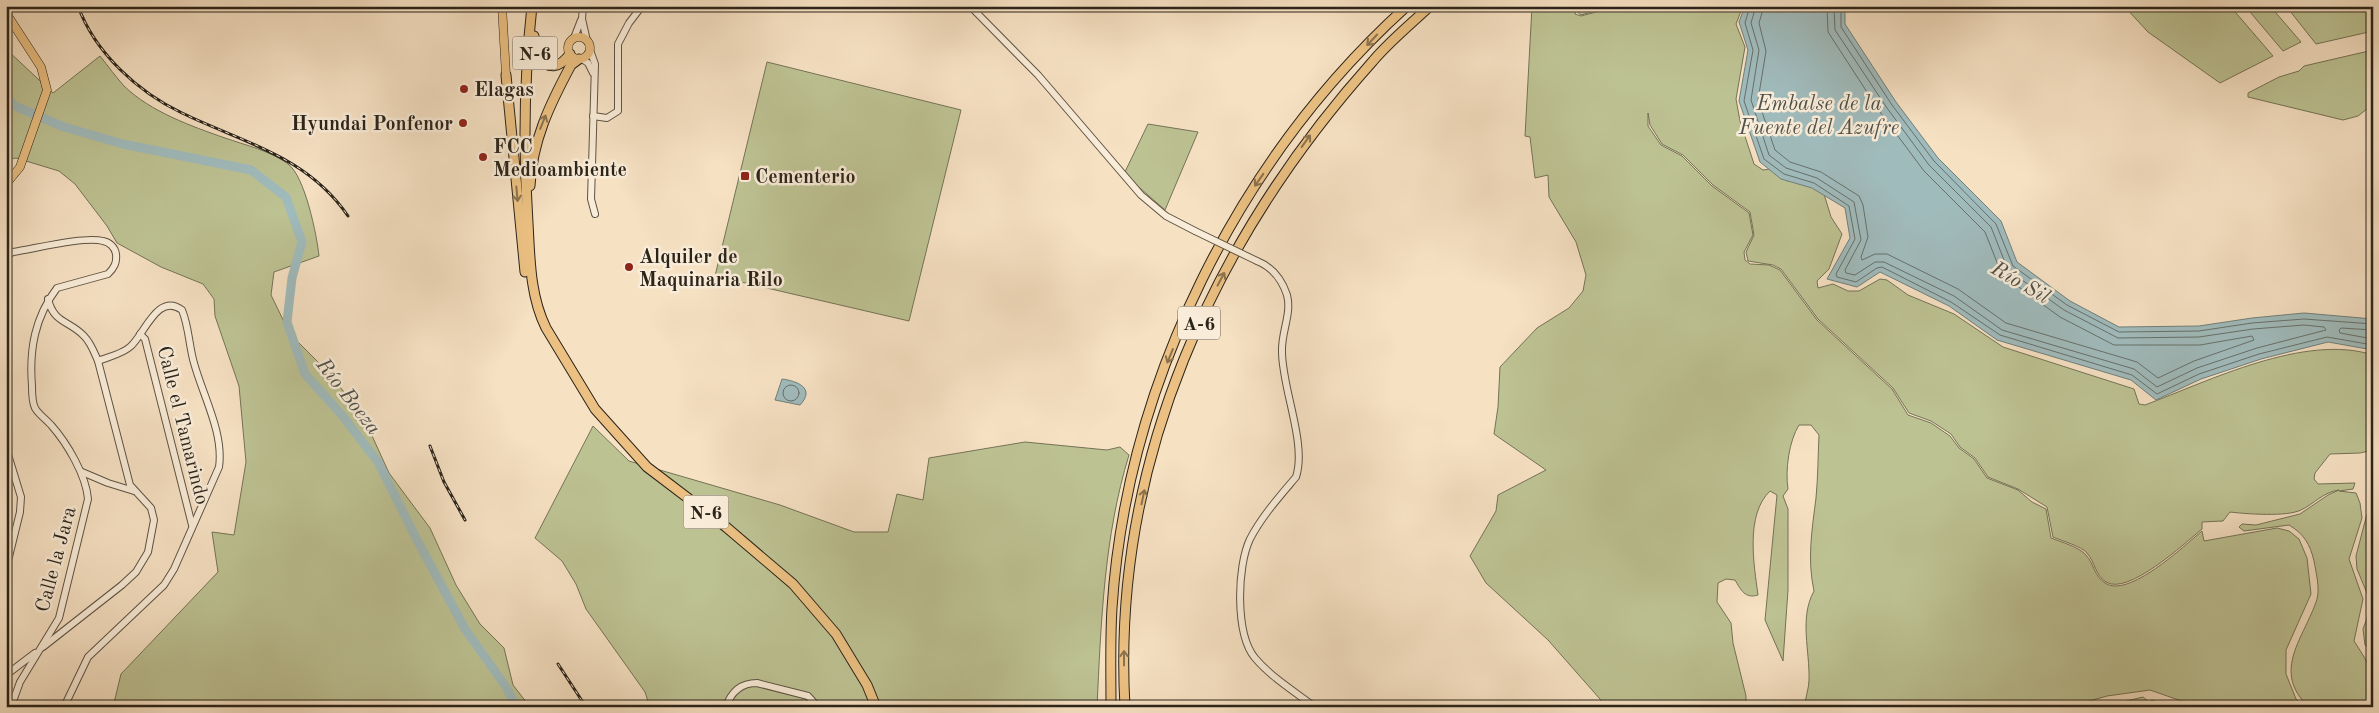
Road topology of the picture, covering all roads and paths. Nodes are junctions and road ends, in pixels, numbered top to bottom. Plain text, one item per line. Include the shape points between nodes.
1 (534, 6) edge
2 (582, 6) edge
3 (642, 6) edge
4 (970, 6) edge
5 (1407, 6) edge
6 (1430, 6) edge
7 (502, 10) edge
8 (6, 13) edge
9 (582, 19) junction
10 (574, 38) junction
11 (587, 41) junction
12 (590, 50) junction
13 (570, 54) junction
14 (580, 59) junction
15 (594, 75) junction
16 (506, 76) joint
17 (593, 116) junction
18 (6, 184) edge
19 (595, 214) dead end
20 (6, 256) edge
21 (530, 256) junction
22 (48, 299) junction
23 (540, 315) junction
24 (140, 334) junction
25 (98, 361) junction
26 (6, 448) edge
27 (82, 472) junction
28 (135, 492) junction
29 (1124, 522) junction
30 (193, 526) junction
31 (6, 569) edge
32 (38, 650) junction
33 (6, 675) edge
34 (11, 707) edge
35 (64, 707) edge
36 (726, 707) edge
37 (818, 707) edge
38 (876, 707) edge
39 (1106, 707) edge
40 (1111, 707) edge
41 (1125, 707) edge
42 (1315, 707) edge

1 - 13 highway, N-6 via 536,58 555,67
1 - 21 highway, N-6 via 525,76 524,145
2 - 9 street
3 - 17 street via 618,44 618,111 607,118
4 - 42 street, bridge via 1038,75 1141,195 1166,216 1274,272 1287,296 1288,317 1282,351 1299,467 1296,477 1250,539 1244,555 1241,610 1244,632 1254,657
5 -> 29 highway, A-6 via 1337,77 1299,124 1251,191 1220,247 1197,291 1146,424
41 -> 6 highway, A-6 via 1126,607 1135,536 1150,466 1184,355 1248,227 1287,168 1321,121 1374,59
7 - 16 main road
8 - 18 main road via 41,67 46,94 20,167
9 - 10 street
9 - 11 street
10 - 11 main road via 582,37
10 - 13 main road via 569,44
11 - 12 main road
12 - 14 main road
12 - 15 street via 595,64
13 - 14 main road
14 - 15 street via 588,63
21 -> 14 highway via 531,168 538,135 571,65
15 - 17 street
16 -> 23 highway via 526,276
17 - 19 street via 591,198
20 - 22 street via 13,252 93,240 104,241 114,249 116,262 108,274 63,285
21 - 23 highway, N-6
22 - 25 street via 54,315 84,336
22 - 27 street, Calle la Jara via 34,337 30,366 33,404 59,435
23 - 38 highway, N-6 via 595,409 647,468 793,584 836,634 868,685
24 - 25 street via 126,350
24 - 30 street, Calle el Tamarindo via 145,338
24 - 30 street via 163,306 177,306 182,310 221,455 219,467
25 - 28 street via 130,485
26 - 31 street via 21,497
27 - 28 street
27 - 32 street, Calle la Jara via 87,487 87,511 59,618
28 - 32 street via 151,508 154,520 143,563 122,585
29 - 39 highway via 1116,545 1110,586
29 - 40 highway, A-6 via 1112,607
30 - 35 street via 164,585 88,657
32 - 33 street
32 - 34 street, Calle la Jara via 20,682
36 - 37 street via 737,688 757,683 808,696

